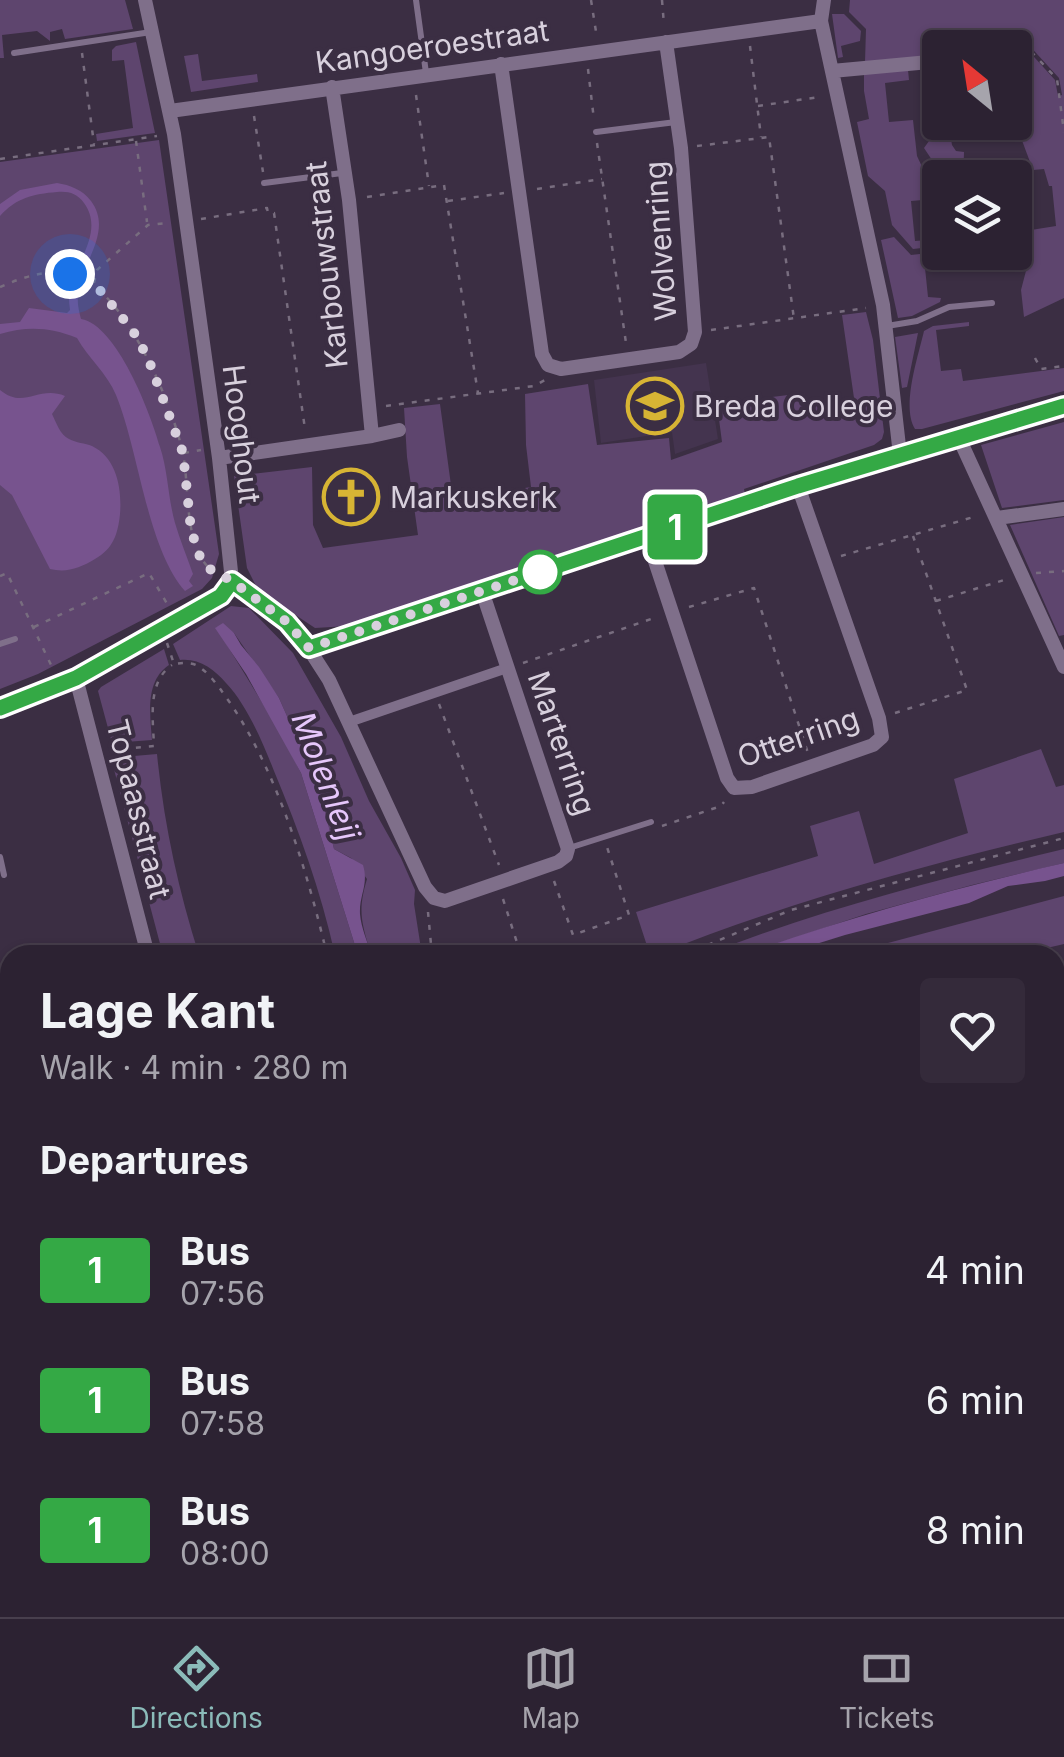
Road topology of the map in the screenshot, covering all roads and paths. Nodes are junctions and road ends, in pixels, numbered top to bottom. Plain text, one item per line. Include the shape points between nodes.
1 (146, 0) edge
2 (416, 0) edge
3 (591, 0) edge
4 (662, 0) edge
5 (824, 0) edge
6 (822, 21) junction
7 (748, 30) junction
8 (153, 32) junction
9 (81, 42) junction
10 (666, 42) junction
11 (592, 52) junction
12 (1032, 52) edge
13 (14, 53) dead end
14 (922, 63) edge
15 (501, 64) junction
16 (832, 70) junction
17 (420, 75) junction
18 (332, 87) junction
19 (838, 95) junction
20 (252, 98) junction
21 (756, 106) junction
22 (170, 111) junction
23 (677, 121) junction
24 (596, 132) junction
25 (1064, 132) edge
26 (174, 134) junction
27 (135, 139) junction
28 (761, 139) junction
29 (94, 145) junction
30 (680, 148) junction
31 (0, 159) edge
32 (344, 173) junction
33 (264, 183) junction
34 (430, 188) junction
35 (349, 200) junction
36 (268, 208) junction
37 (186, 221) junction
38 (148, 225) junction
39 (94, 283) junction
40 (1, 287) edge
41 (992, 303) dead end
42 (884, 305) junction
43 (794, 319) junction
44 (886, 326) junction
45 (694, 332) junction
46 (1036, 358) dead end
47 (628, 360) junction
48 (1064, 366) edge
49 (561, 369) junction
50 (478, 393) junction
51 (1064, 406) edge
52 (370, 409) junction
53 (399, 430) dead end
54 (372, 436) junction
55 (959, 438) junction
56 (308, 446) junction
57 (218, 452) junction
58 (183, 453) junction
59 (900, 455) junction
60 (798, 486) junction
61 (1064, 508) edge
62 (996, 515) junction
63 (647, 536) junction
64 (913, 536) junction
65 (825, 561) junction
66 (1064, 571) edge
67 (1022, 574) junction
68 (0, 576) edge
69 (232, 581) junction
70 (482, 591) junction
71 (934, 602) junction
72 (178, 621) junction
73 (34, 627) junction
74 (163, 630) junction
75 (15, 639) dead end
76 (1058, 641) edge
77 (0, 644) edge
78 (309, 648) junction
79 (174, 664) junction
80 (507, 668) junction
81 (1064, 668) edge
82 (76, 678) junction
83 (60, 684) junction
84 (435, 693) junction
85 (0, 708) edge
86 (879, 718) junction
87 (348, 722) junction
88 (95, 751) junction
89 (650, 822) dead end
90 (1064, 838) edge
91 (607, 846) dead end
92 (568, 849) junction
93 (0, 857) edge
94 (548, 866) junction
95 (4, 875) dead end
96 (501, 882) junction
97 (434, 898) junction
98 (145, 945) edge
99 (324, 945) edge
100 (430, 945) edge
101 (518, 945) edge
102 (708, 945) edge

1 - 8 street, Hooghout
2 - 17 lane
3 - 11 path
4 - 10 path
5 - 6 street
6 - 7 street, Kangoeroestraat
6 - 16 street
7 - 10 street, Kangoeroestraat
7 - 21 path
8 - 9 lane
8 - 22 street, Hooghout
9 - 13 lane
9 - 29 path
10 - 11 street, Kangoeroestraat
10 - 23 street, Wolvenring
11 - 15 street, Kangoeroestraat
11 - 24 path
12 - 25 path via 1057,79
14 - 16 street
15 - 17 street, Kangoeroestraat
15 - 49 street via 542,354
16 - 19 street
17 - 18 street, Kangoeroestraat
17 - 34 path
18 - 20 street, Kangoeroestraat
18 - 32 street, Karbouwstraat
19 - 21 path
19 - 42 street
20 - 22 street, Kangoeroestraat
20 - 33 path
21 - 28 path
22 - 26 street, Hooghout
23 - 24 lane
23 - 30 street, Wolvenring
24 - 47 path
26 - 27 path
26 - 37 street, Hooghout
27 - 29 path
27 - 38 path
28 - 30 path
28 - 43 path via 768,137
29 - 31 path
30 - 45 street, Wolvenring
32 - 33 lane
32 - 35 street, Karbouwstraat
33 - 36 path
34 - 35 path
34 - 50 path via 444,185
35 - 52 street, Karbouwstraat
36 - 37 path
36 - 56 path via 274,213
37 - 38 path
37 - 57 street, Hooghout
38 - 39 path via 97,270
39 - 40 path via 70,274 32,274
39 - 58 path via 148,358
41 - 44 lane
42 - 43 path
42 - 44 street
43 - 45 path
44 - 59 street
45 - 47 street, Wolvenring via 679,352
46 - 48 path via 1041,368
47 - 49 street, Wolvenring
49 - 50 path via 534,386
50 - 52 path
51 - 55 street
52 - 54 street, Karbouwstraat
53 - 54 street
54 - 56 street
55 - 59 street
55 - 62 street
56 - 57 street
57 - 58 path
57 - 69 street, Hooghout
58 - 69 path via 200,557
59 - 60 street
60 - 63 street
60 - 65 street, Otterring
61 - 62 street
62 - 64 path
62 - 67 street
63 - 70 street
63 - 86 street, Otterring via 734,788 873,745 882,737
64 - 65 path
64 - 71 path
65 - 86 street, Otterring
66 - 67 path
67 - 71 path
67 - 76 street
68 - 73 path via 7,573
69 - 72 street via 221,596
69 - 78 street via 287,622
70 - 78 street
70 - 80 street, Marterring
71 - 86 path via 967,690
72 - 73 path via 149,573
72 - 74 street
73 - 83 path
74 - 79 path
74 - 82 street
75 - 77 lane
76 - 81 street
78 - 87 street
79 - 88 path via 158,680 154,746
79 - 99 path via 198,666 234,709 273,785
80 - 84 street
80 - 92 street, Marterring
82 - 83 street
82 - 88 street, Topaasstraat
83 - 85 street
84 - 87 street
84 - 96 path
87 - 97 street
88 - 98 street, Topaasstraat
89 - 92 lane
90 - 102 path via 792,910
91 - 94 path via 629,915 572,935
92 - 94 street, Marterring
93 - 95 lane
94 - 96 street, Marterring
96 - 97 street, Marterring via 445,901
96 - 101 path
97 - 100 path via 426,915

